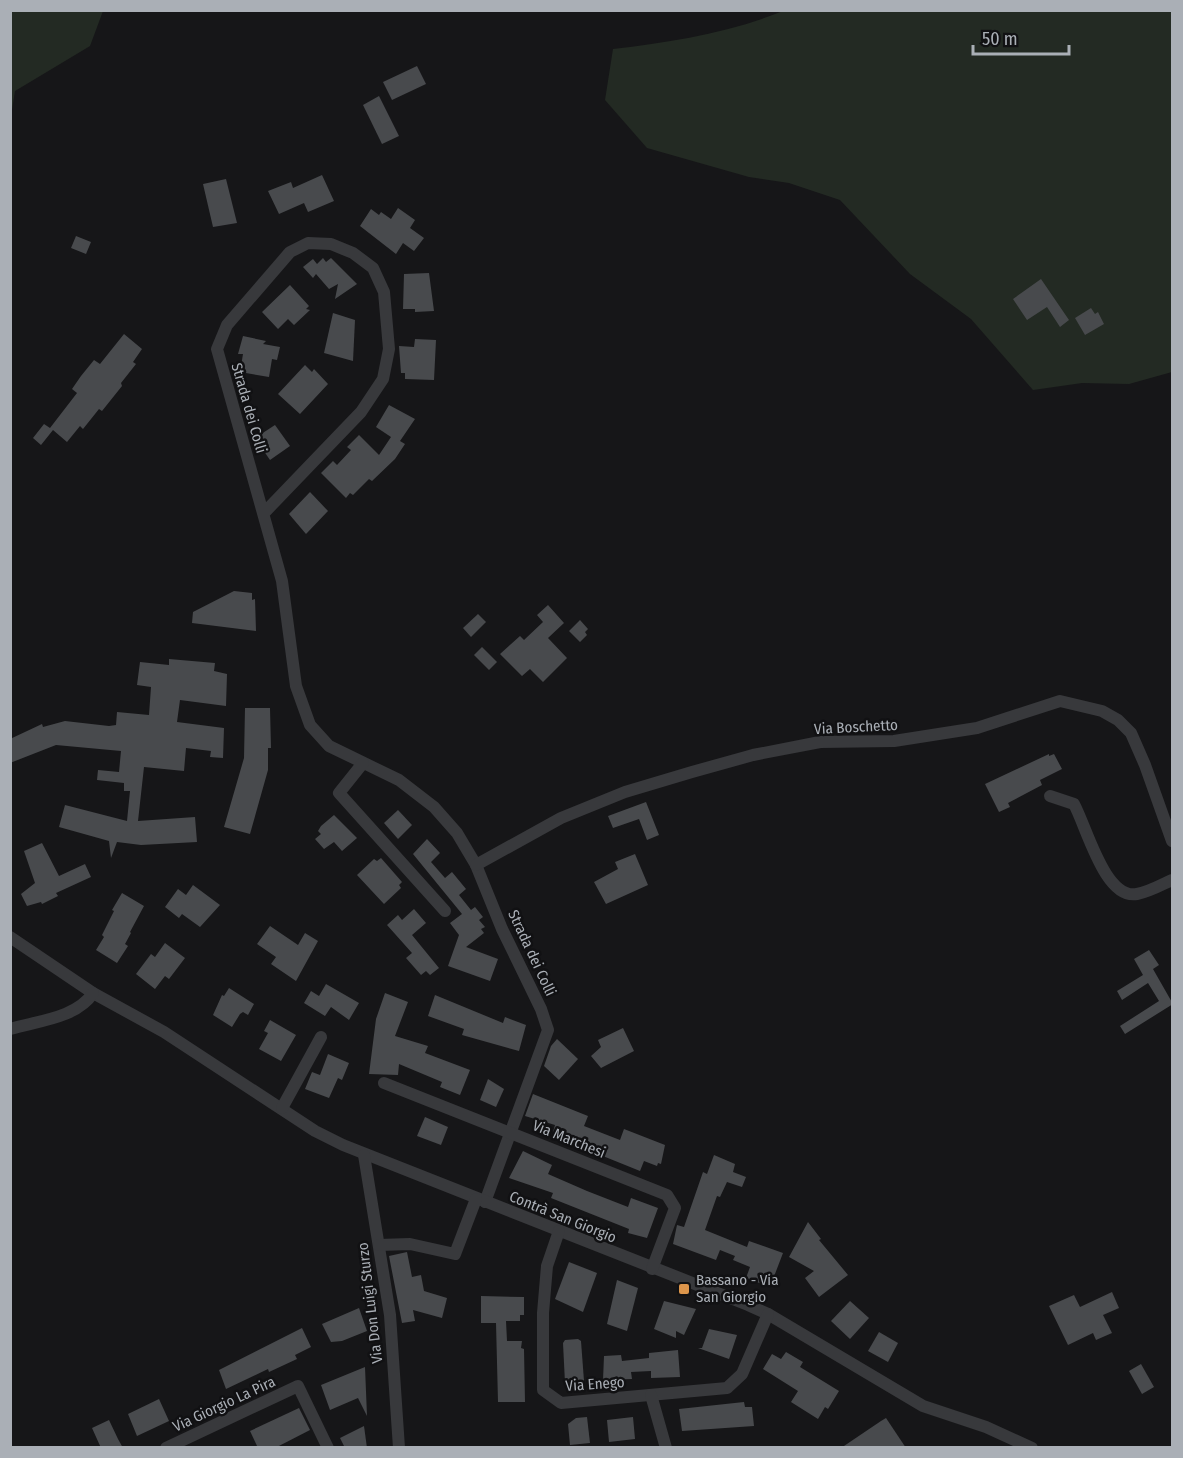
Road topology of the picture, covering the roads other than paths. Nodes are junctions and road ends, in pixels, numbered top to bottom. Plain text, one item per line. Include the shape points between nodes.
1 (264, 513) junction
2 (363, 763) junction
3 (1050, 796) dead end
4 (1173, 841) edge
5 (476, 865) junction
6 (1173, 880) edge
7 (445, 911) dead end
8 (10, 937) edge
9 (93, 993) junction
10 (10, 1029) edge
11 (321, 1037) dead end
12 (384, 1083) dead end
13 (282, 1108) junction
14 (511, 1131) junction
15 (364, 1155) junction
16 (481, 1201) junction
17 (559, 1231) junction
18 (379, 1245) junction
19 (652, 1269) junction
20 (768, 1314) junction
21 (651, 1395) junction
22 (166, 1448) edge
23 (328, 1448) edge
24 (399, 1448) edge
25 (666, 1448) edge
26 (1032, 1448) edge

1 - 1 street, Strada dei Colli via 361,412 383,379 389,350 384,292 373,268 354,253 331,244 308,243 290,252 227,325 217,349
1 - 2 street, Strada dei Colli via 282,581 296,687 310,725 330,746
2 - 5 street, Strada dei Colli via 399,780 434,807 457,833
2 - 7 street via 339,793
3 - 6 street via 1074,804 1105,873 1121,892 1138,894
4 - 5 street, Via Boschetto via 1131,733 1102,711 1060,701 977,728 894,741 820,742 692,771 561,818
5 - 14 street, Strada dei Colli via 548,1030
8 - 9 street, Contrà San Giorgio
9 - 10 street via 70,1012
9 - 13 street, Contrà San Giorgio via 164,1032
11 - 13 street
12 - 14 street, Via Marchesi
13 - 15 street, Contrà San Giorgio via 315,1131
14 - 16 street, Strada dei Colli
14 - 19 street, Via Marchesi via 668,1194 675,1208
15 - 16 street, Contrà San Giorgio
15 - 18 street, Via Don Luigi Sturzo
16 - 17 street, Contrà San Giorgio
16 - 18 street, Strada dei Colli via 455,1254 410,1244
17 - 19 street, Contrà San Giorgio
17 - 21 street, Via Enego via 548,1266 543,1313 543,1390 561,1403
18 - 24 street, Via Don Luigi Sturzo via 390,1315
19 - 20 street, Contrà San Giorgio
20 - 21 street, Via Enego via 742,1374 727,1388
20 - 26 street, Contrà San Giorgio via 923,1406 986,1427
21 - 25 street
22 - 23 street, Via Giorgio La Pira via 298,1386

